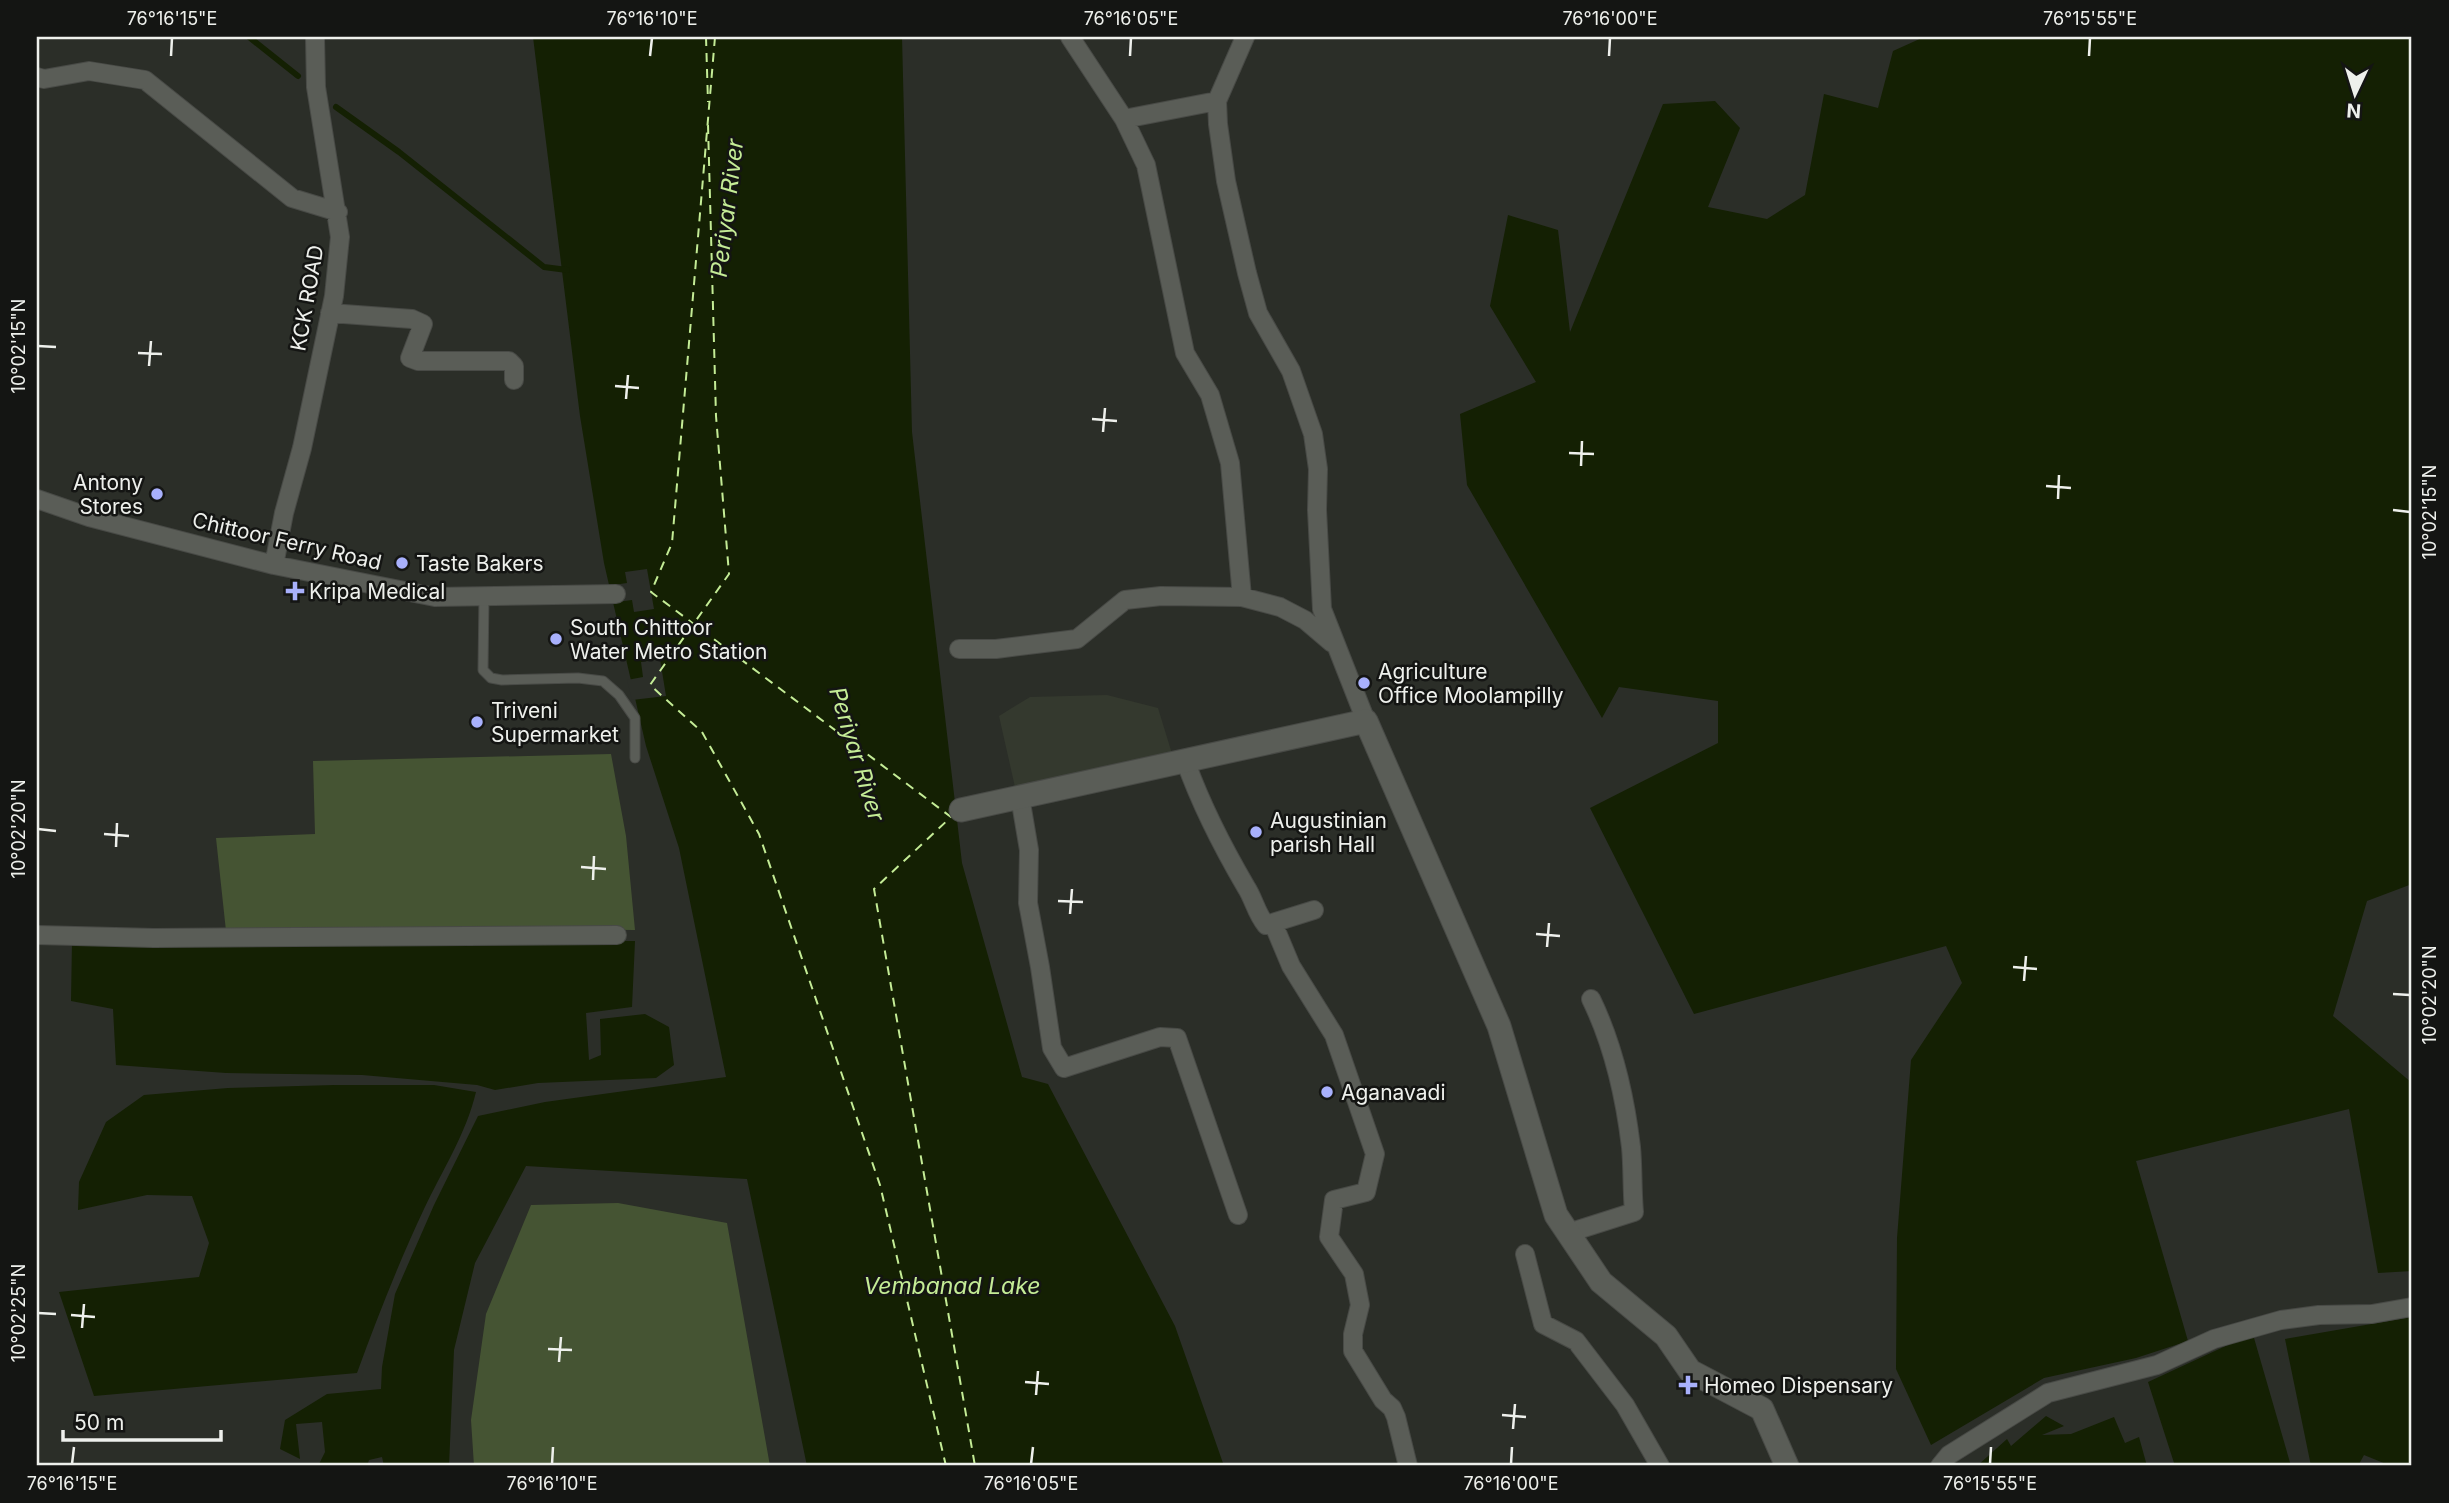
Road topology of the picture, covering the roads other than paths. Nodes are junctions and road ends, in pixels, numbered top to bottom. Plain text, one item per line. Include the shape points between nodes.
1 (316, 37) edge
2 (1070, 37) edge
3 (1245, 37) edge
4 (37, 78) edge
5 (1217, 101) junction
6 (1124, 119) junction
7 (338, 212) junction
8 (330, 313) junction
9 (514, 380) dead end
10 (37, 499) edge
11 (274, 565) junction
12 (616, 594) dead end
13 (484, 596) junction
14 (1242, 597) junction
15 (1335, 645) junction
16 (959, 649) dead end
17 (1366, 721) junction
18 (635, 758) dead end
19 (1185, 760) junction
20 (1020, 797) junction
21 (961, 810) dead end
22 (1314, 910) dead end
23 (1273, 923) junction
24 (37, 935) edge
25 (617, 935) dead end
26 (1591, 999) dead end
27 (1238, 1215) dead end
28 (1568, 1233) junction
29 (1525, 1254) dead end
30 (2412, 1307) edge
31 (1408, 1466) edge
32 (1660, 1466) edge
33 (1787, 1466) edge
34 (1940, 1466) edge

1 - 7 street, KCK ROAD via 317,93
2 - 6 street
3 - 5 street
4 - 7 street via 89,71 145,80 292,198
5 - 6 street
5 - 15 street via 1226,181 1250,286 1258,313 1291,371 1313,434 1322,608
6 - 14 street via 1146,165 1185,354 1210,395 1230,463
7 - 8 street, KCK ROAD via 340,237
8 - 9 street via 412,318 422,324 410,358 509,361 514,366
8 - 11 street, KCK ROAD
10 - 11 street, Chittoor Ferry Road
11 - 13 street, Chittoor Ferry Road via 435,597
12 - 13 street, Chittoor Ferry Road
13 - 18 lane via 483,670 502,680 603,681 635,718
14 - 15 street via 1288,611
14 - 16 street via 1125,600 1077,639
15 - 17 street
17 - 19 street
17 - 28 street via 1499,1026 1556,1215
19 - 20 street
19 - 23 street via 1203,808 1260,918 1266,925
20 - 21 street
20 - 27 street via 1029,850 1028,903 1052,1048 1064,1068 1160,1037 1177,1038
22 - 23 street
23 - 31 street via 1291,966 1334,1035 1375,1154 1366,1192 1334,1200 1329,1237 1354,1274 1360,1305 1353,1351 1396,1416
24 - 25 street
26 - 28 street via 1603,1024 1619,1084 1631,1148 1634,1212
28 - 33 street via 1601,1282 1666,1336 1690,1371 1762,1409
29 - 32 street via 1542,1324 1576,1341 1625,1405
30 - 34 street via 2281,1320 2214,1339 2157,1365 2048,1393 1949,1455

